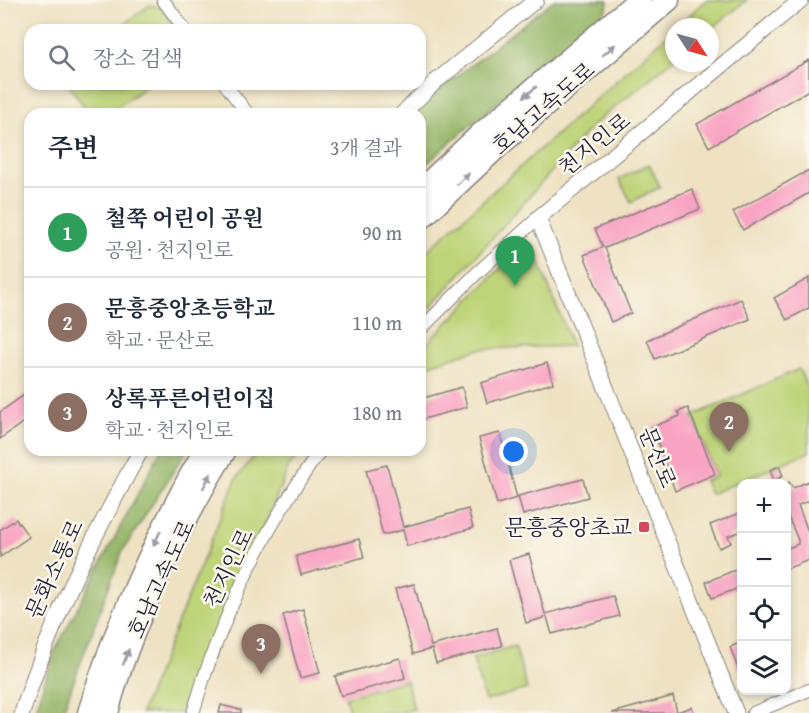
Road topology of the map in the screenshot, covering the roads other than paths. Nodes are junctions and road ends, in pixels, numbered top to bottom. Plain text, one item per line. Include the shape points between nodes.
1 (163, 0) edge
2 (536, 0) edge
3 (639, 0) edge
4 (668, 0) edge
5 (801, 0) edge
6 (181, 24) edge
7 (230, 90) edge
8 (243, 108) edge
9 (408, 108) edge
10 (426, 185) edge
11 (426, 213) edge
12 (538, 218) junction
13 (426, 324) edge
14 (138, 456) edge
15 (202, 456) edge
16 (221, 456) edge
17 (317, 456) edge
18 (809, 690) edge
19 (22, 713) edge
20 (89, 713) edge
21 (108, 713) edge
22 (193, 713) edge
23 (736, 713) edge
24 (753, 713) edge

1 - 6 street
2 - 9 street
3 -> 10 highway, 호남고속도로
11 -> 4 highway, 호남고속도로
5 - 12 street, 천지인로
7 - 8 street
12 - 13 street, 천지인로
12 - 23 street, 문산로
14 - 19 street, 문화소통로 via 68,589
15 -> 20 highway, 호남고속도로 via 155,541 130,598 106,656
21 -> 16 highway, 호남고속도로 via 133,636
17 - 22 street, 천지인로 via 281,511 253,565 204,676
18 - 24 street

